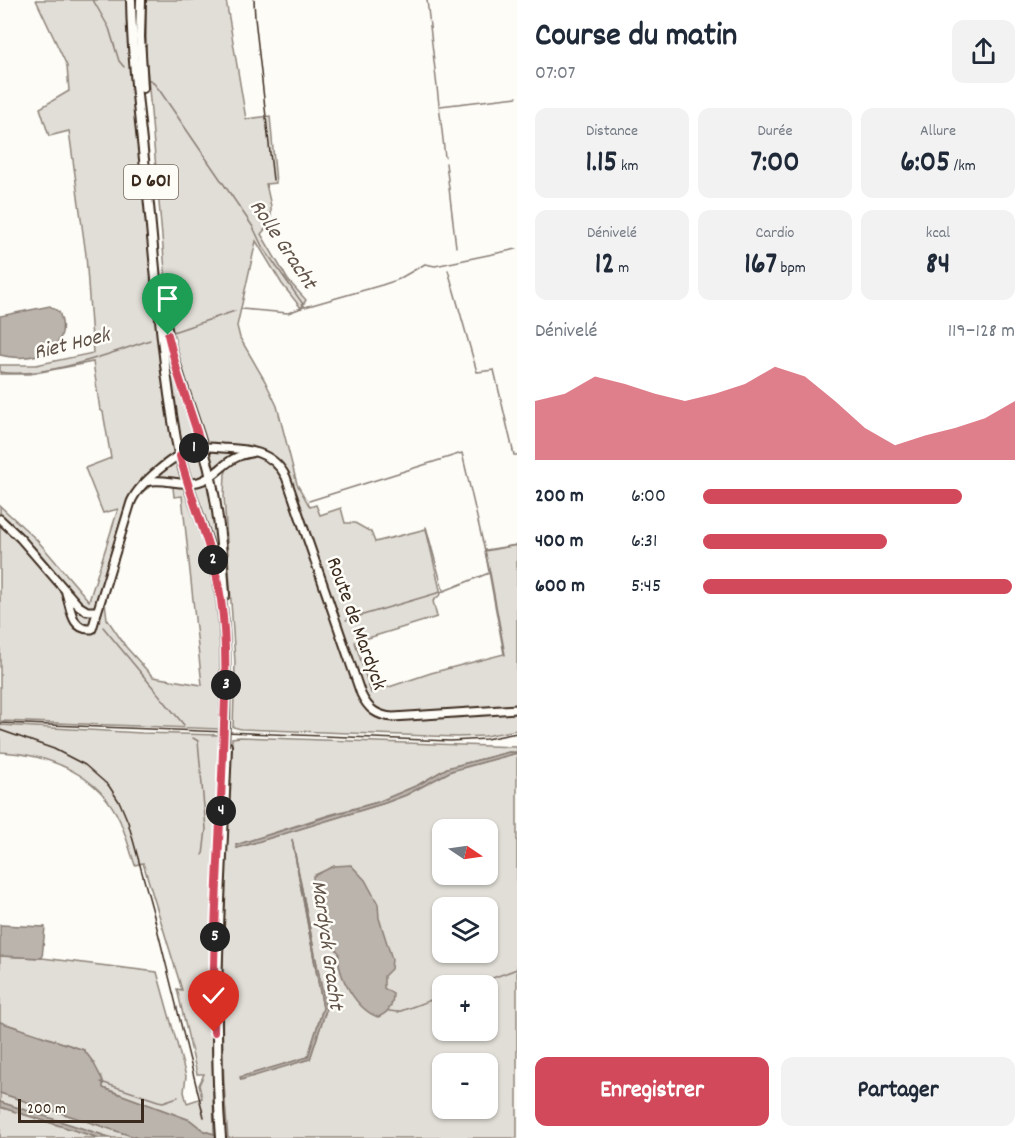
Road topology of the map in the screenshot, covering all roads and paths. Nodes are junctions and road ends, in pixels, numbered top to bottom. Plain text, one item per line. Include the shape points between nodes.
1 (131, 0) edge
2 (141, 0) edge
3 (202, 447) junction
4 (259, 453) junction
5 (180, 456) junction
6 (220, 468) junction
7 (210, 477) junction
8 (144, 483) junction
9 (187, 483) junction
10 (214, 496) junction
11 (0, 519) edge
12 (66, 593) junction
13 (79, 606) junction
14 (97, 611) junction
15 (93, 627) junction
16 (517, 709) edge
17 (226, 719) junction
18 (220, 1138) edge

1 - 5 main road, D 601 via 158,303
2 - 3 main road, D 601 via 143,93 164,311 176,367
3 - 4 main road, Route de Mardyck
3 - 5 main road, Route de Mardyck
3 - 7 main road, D 601
4 - 6 main road via 237,456
4 - 16 main road, Route de Mardyck via 274,461 286,477 361,694 370,708 390,717
5 - 8 main road, Route de Mardyck
5 - 9 main road, D 601
6 - 7 main road
6 - 10 main road
7 - 9 main road
7 - 10 main road, D 601
8 - 9 main road
8 - 14 main road via 132,499
9 - 17 main road, D 601 via 212,555 222,602
10 - 17 main road, D 601 via 228,627
11 - 12 main road
12 - 13 main road
12 - 15 main road via 75,624
13 - 14 main road
13 - 15 main road
14 - 15 main road
17 - 18 main road, D 601, bridge via 214,988

